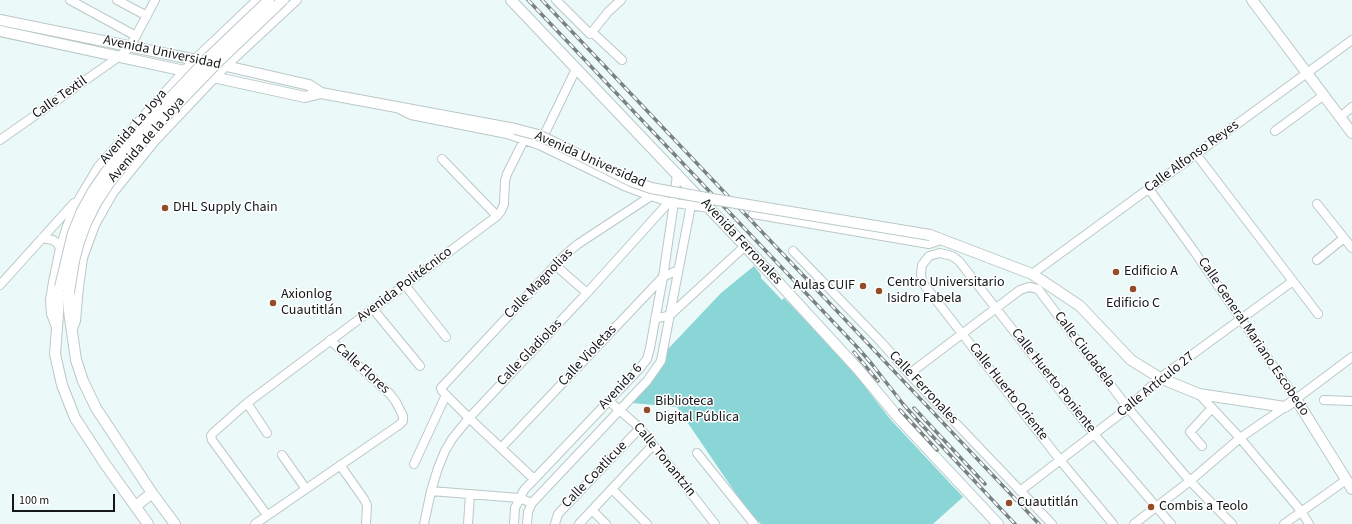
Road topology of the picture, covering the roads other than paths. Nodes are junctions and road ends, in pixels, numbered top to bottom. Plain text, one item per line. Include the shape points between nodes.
1 (70, 0) edge
2 (117, 0) edge
3 (155, 0) edge
4 (257, 0) edge
5 (270, 0) edge
6 (283, 0) edge
7 (297, 0) edge
8 (510, 0) edge
9 (556, 0) edge
10 (621, 0) edge
11 (1252, 0) edge
12 (147, 16) junction
13 (0, 20) edge
14 (0, 31) edge
15 (591, 33) junction
16 (136, 36) junction
17 (1352, 40) edge
18 (130, 47) junction
19 (120, 56) junction
20 (194, 60) junction
21 (622, 60) dead end
22 (226, 66) junction
23 (576, 68) junction
24 (184, 71) junction
25 (1307, 73) junction
26 (216, 78) junction
27 (321, 93) junction
28 (1324, 95) junction
29 (1352, 107) edge
30 (397, 108) junction
31 (1340, 117) junction
32 (546, 131) dead end
33 (1275, 131) dead end
34 (1352, 133) edge
35 (0, 140) edge
36 (524, 140) junction
37 (1196, 154) junction
38 (442, 159) dead end
39 (677, 173) junction
40 (691, 189) junction
41 (1149, 189) junction
42 (651, 196) junction
43 (80, 197) junction
44 (671, 202) junction
45 (711, 204) junction
46 (1317, 204) dead end
47 (691, 205) junction
48 (753, 214) dead end
49 (497, 216) junction
50 (42, 238) junction
51 (1344, 238) junction
52 (942, 240) junction
53 (745, 246) junction
54 (60, 248) junction
55 (1352, 248) edge
56 (793, 251) dead end
57 (929, 256) joint
58 (1317, 260) dead end
59 (555, 265) junction
60 (678, 270) junction
61 (1032, 274) junction
62 (663, 276) junction
63 (1293, 281) junction
64 (0, 285) edge
65 (405, 285) junction
66 (587, 294) junction
67 (996, 308) junction
68 (373, 309) junction
69 (1318, 314) dead end
70 (670, 315) junction
71 (655, 319) junction
72 (1240, 320) junction
73 (56, 328) junction
74 (72, 332) junction
75 (962, 334) junction
76 (446, 337) dead end
77 (330, 340) junction
78 (1352, 357) edge
79 (420, 366) dead end
80 (909, 374) junction
81 (1160, 378) junction
82 (444, 391) junction
83 (1199, 394) junction
84 (1296, 399) junction
85 (1324, 400) dead end
86 (609, 401) junction
87 (1352, 401) edge
88 (247, 403) junction
89 (1285, 406) junction
90 (1128, 408) junction
91 (1212, 408) junction
92 (620, 410) junction
93 (469, 418) junction
94 (640, 428) junction
95 (267, 433) dead end
96 (1094, 434) junction
97 (1240, 438) junction
98 (653, 445) junction
99 (1202, 446) dead end
100 (501, 448) junction
101 (697, 453) dead end
102 (282, 455) dead end
103 (1060, 460) junction
104 (414, 464) dead end
105 (340, 465) junction
106 (534, 479) junction
107 (1346, 480) junction
108 (1190, 481) junction
109 (306, 489) junction
110 (612, 489) junction
111 (1352, 489) edge
112 (431, 491) junction
113 (1020, 491) junction
114 (152, 493) junction
115 (470, 494) junction
116 (519, 498) junction
117 (532, 503) junction
118 (136, 506) junction
119 (1156, 506) junction
120 (592, 510) junction
121 (1301, 511) junction
122 (267, 515) junction
123 (751, 523) edge
124 (148, 524) edge
125 (175, 524) edge
126 (255, 524) edge
127 (366, 524) edge
128 (424, 524) edge
129 (468, 524) edge
130 (514, 524) edge
131 (527, 524) edge
132 (555, 524) edge
133 (579, 524) edge
134 (606, 524) edge
135 (647, 524) edge
136 (715, 524) edge
137 (998, 524) edge
138 (1052, 524) edge
139 (1113, 524) edge
140 (1134, 524) edge
141 (1171, 524) edge
142 (1232, 524) edge
143 (1284, 524) edge
144 (1309, 524) edge

1 - 16 street
2 - 12 street
3 - 12 street, Calle Textil
4 - 20 street, Avenida La Joya
5 - 73 main road, Avenida de la Joya, bridge via 208,58 143,127 93,191 73,233 60,287
6 - 74 main road, Avenida de la Joya, bridge via 151,131 96,203 86,223 74,261 69,292
7 - 22 street, Avenida La Joya
8 - 23 main road, Avenida Ferronales
9 - 15 street
10 - 15 street
11 - 25 main road
12 - 16 street, Calle Textil
13 - 18 main road, Avenida Universidad
14 - 19 main road, Avenida Universidad
15 - 21 street
16 - 18 street, Calle Textil
17 - 25 street, Calle Alfonso Reyes
18 - 19 street, Calle Textil
18 - 20 main road, Avenida Universidad
19 - 24 main road, Avenida Universidad
19 - 35 street, Calle Textil
20 - 22 main road, Avenida Universidad
20 - 24 street, Avenida La Joya
22 - 26 street, Avenida La Joya
22 - 27 main road, Avenida Universidad via 309,85
23 - 32 street
23 - 39 main road, Avenida Ferronales
24 - 26 main road, Avenida Universidad
24 - 43 street, Avenida La Joya via 98,168
25 - 28 main road
25 - 37 street, Calle Alfonso Reyes
26 - 27 main road, Avenida Universidad via 305,97
26 - 74 street, Avenida La Joya via 155,141 113,193 95,225 83,258 76,321
27 - 30 main road, Avenida Universidad
28 - 31 main road
28 - 33 street
29 - 31 street
30 - 36 street, Avenida Universidad via 411,115 507,134
30 - 45 main road, Avenida Universidad, bridge via 515,128 555,143 631,181
31 - 34 main road
36 - 42 street, Avenida Universidad
36 - 49 street via 507,174 504,204
37 - 41 street, Calle Alfonso Reyes
37 - 63 street
38 - 49 street
39 - 40 main road, Avenida Ferronales
39 - 44 street, Avenida 6
40 - 45 main road, Avenida Ferronales
40 - 47 street, Avenida 6
41 - 61 street, Calle Alfonso Reyes
41 - 72 street, Calle General Mariano Escobedo
42 - 44 street, Avenida Universidad
42 - 59 street, Calle Magnolias via 578,244
43 - 50 street
43 - 54 street, Avenida La Joya
44 - 47 street, Avenida Universidad
44 - 62 street, Avenida 6
44 - 66 street, Calle Gladiolas
45 - 47 street, Avenida Universidad
45 - 52 main road, bridge via 930,235
45 - 53 main road, Avenida Ferronales
46 - 51 street
47 - 60 street, Avenida 6
48 - 52 street via 929,244
49 - 65 street, Avenida Politécnico
50 - 54 street via 52,240
50 - 64 street
51 - 55 street
51 - 58 street
52 - 61 main road
53 - 70 street
53 - 137 main road, Avenida Ferronales via 857,368 896,416
54 - 73 street, Avenida La Joya via 50,300
56 - 80 street, Calle Ferronales
57 - 67 street, Calle Huerto Poniente via 940,253 959,260
57 - 75 street, Calle Huerto Oriente via 922,265 922,282
59 - 66 street
59 - 82 street, Calle Magnolias
60 - 62 street, Calle Violetas
60 - 70 street, Avenida 6
61 - 81 main road via 1080,306 1131,360
62 - 71 street, Avenida 6
62 - 100 street, Calle Violetas
63 - 69 street
63 - 72 street, Calle Artículo 27
65 - 68 street, Avenida Politécnico
65 - 76 street
66 - 93 street, Calle Gladiolas
67 - 75 street
67 - 90 street, Calle Ciudadela via 1020,290 1029,287 1038,289
67 - 96 street, Calle Huerto Poniente
68 - 77 street, Avenida Politécnico
68 - 79 street
70 - 71 street
70 - 92 street, Avenida 6 via 660,361 647,381
71 - 86 street, Avenida 6 via 647,359
72 - 81 street, Calle Artículo 27
72 - 84 street, Calle General Mariano Escobedo
73 - 118 main road, Avenida de la Joya via 55,354 62,385 75,418
74 - 114 main road, Avenida de la Joya via 76,360 96,408
75 - 80 street
75 - 103 street, Calle Huerto Oriente
77 - 88 street, Avenida Politécnico
77 - 105 street, Calle Flores via 390,394 403,416 399,425
78 - 84 street
80 - 113 street, Calle Ferronales
81 - 83 main road
81 - 90 street, Calle Artículo 27
82 - 93 street
82 - 104 street, Calle Magnolias
83 - 89 main road
83 - 91 street
84 - 89 main road
84 - 107 main road, Calle General Mariano Escobedo
85 - 87 street
86 - 92 street, Calle Tonantzin
86 - 106 street, Avenida 6
88 - 95 street
88 - 122 street, Avenida Politécnico via 211,436
89 - 97 street
90 - 96 street, Calle Artículo 27
90 - 108 street, Calle Ciudadela
91 - 97 street
91 - 99 street via 1190,432
92 - 94 street, Calle Tonantzin
92 - 117 street, Avenida 6
93 - 100 street
93 - 112 street, Calle Gladiolas via 445,451
94 - 98 street, Calle Tonantzin
94 - 132 street, Calle Coatlicue via 558,514
96 - 103 street, Calle Artículo 27
96 - 119 street, Calle Huerto Poniente
97 - 108 street
97 - 121 street
98 - 110 street
98 - 136 street, Calle Tonantzin
100 - 106 street
101 - 123 street
102 - 109 street
103 - 113 street, Calle Artículo 27
103 - 139 street, Calle Huerto Oriente
105 - 109 street
105 - 127 street via 367,505
106 - 116 street, Avenida 6
107 - 111 main road, Calle General Mariano Escobedo
107 - 121 street
108 - 119 street
108 - 142 street, Calle Ciudadela
109 - 122 street
110 - 120 street
110 - 135 street
112 - 115 street
112 - 128 street, Calle Gladiolas
113 - 138 street, Calle Ferronales
114 - 118 main road
114 - 125 main road, Avenida de la Joya
115 - 116 street
115 - 129 street
116 - 117 street
116 - 130 street, Avenida 6 via 515,508
117 - 131 street, Avenida 6
118 - 124 main road, Avenida de la Joya
119 - 140 street
119 - 141 street, Calle Huerto Poniente
120 - 133 street
120 - 134 street
121 - 143 street
121 - 144 street
122 - 126 street

